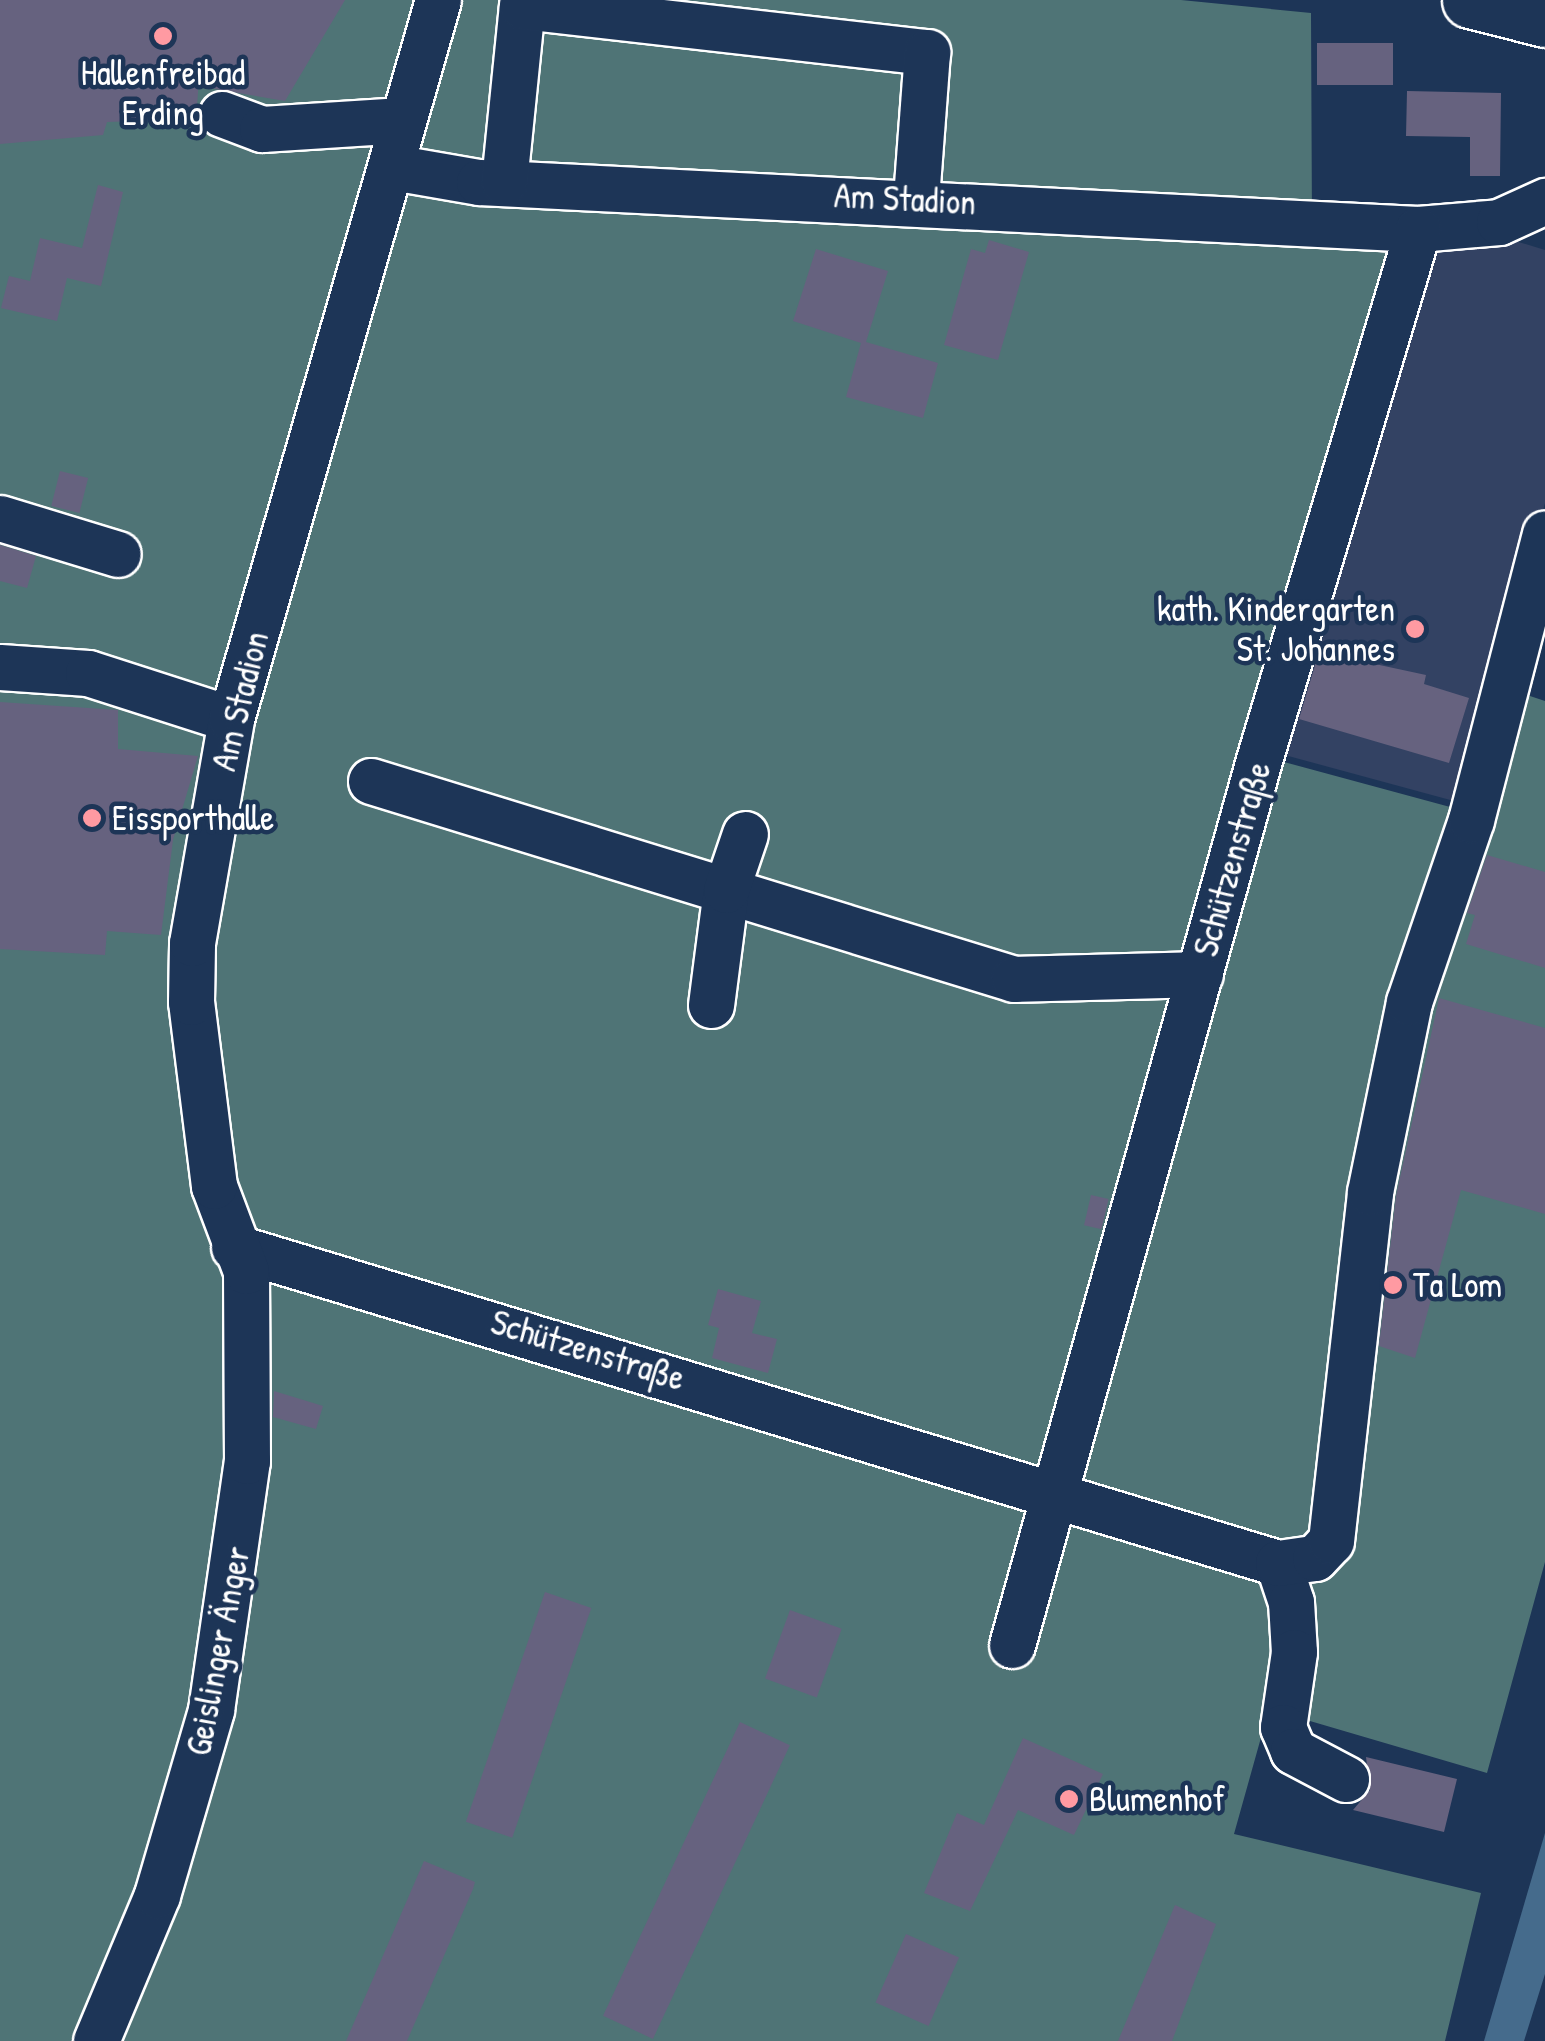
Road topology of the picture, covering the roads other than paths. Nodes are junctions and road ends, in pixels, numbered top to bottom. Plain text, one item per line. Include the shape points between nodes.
1 (405, 0) edge
2 (438, 0) edge
3 (1470, 0) edge
4 (1545, 19) edge
5 (222, 114) dead end
6 (388, 121) junction
7 (392, 167) junction
8 (504, 182) junction
9 (916, 198) junction
10 (1545, 201) edge
11 (1499, 222) junction
12 (1545, 226) edge
13 (1418, 229) junction
14 (0, 518) edge
15 (1545, 533) edge
16 (118, 554) dead end
17 (0, 666) edge
18 (230, 719) junction
19 (371, 781) dead end
20 (745, 834) dead end
21 (726, 890) junction
22 (1200, 974) junction
23 (711, 1005) dead end
24 (234, 1246) junction
25 (1056, 1492) junction
26 (1284, 1583) junction
27 (1012, 1645) dead end
28 (1346, 1779) dead end
29 (96, 2041) edge

1 - 6 street, Am Stadion
2 - 7 street, Am Stadion
3 - 4 main road
5 - 6 street via 262,129
6 - 7 street, Am Stadion
7 - 8 street, Am Stadion
7 - 18 street, Am Stadion
8 - 9 street, Am Stadion
8 - 9 street via 522,6 927,52
9 - 13 street, Am Stadion
10 - 11 street
11 - 12 street
11 - 13 street, Am Stadion
13 - 22 street, Schützenstraße
14 - 16 street
15 - 26 street via 1471,820 1409,1002 1370,1192 1332,1541
17 - 18 street via 88,673
18 - 24 street, Am Stadion via 192,943 191,1002 214,1186
19 - 21 street
20 - 21 street
21 - 22 street via 1014,979
21 - 23 street
22 - 25 street, Schützenstraße
24 - 25 street, Schützenstraße
24 - 29 street, Geislinger Änger via 246,1270 251,1316 233,1600 212,1710 157,1895
25 - 26 street, Schützenstraße
25 - 27 street
26 - 28 street via 1283,1727 1293,1752

